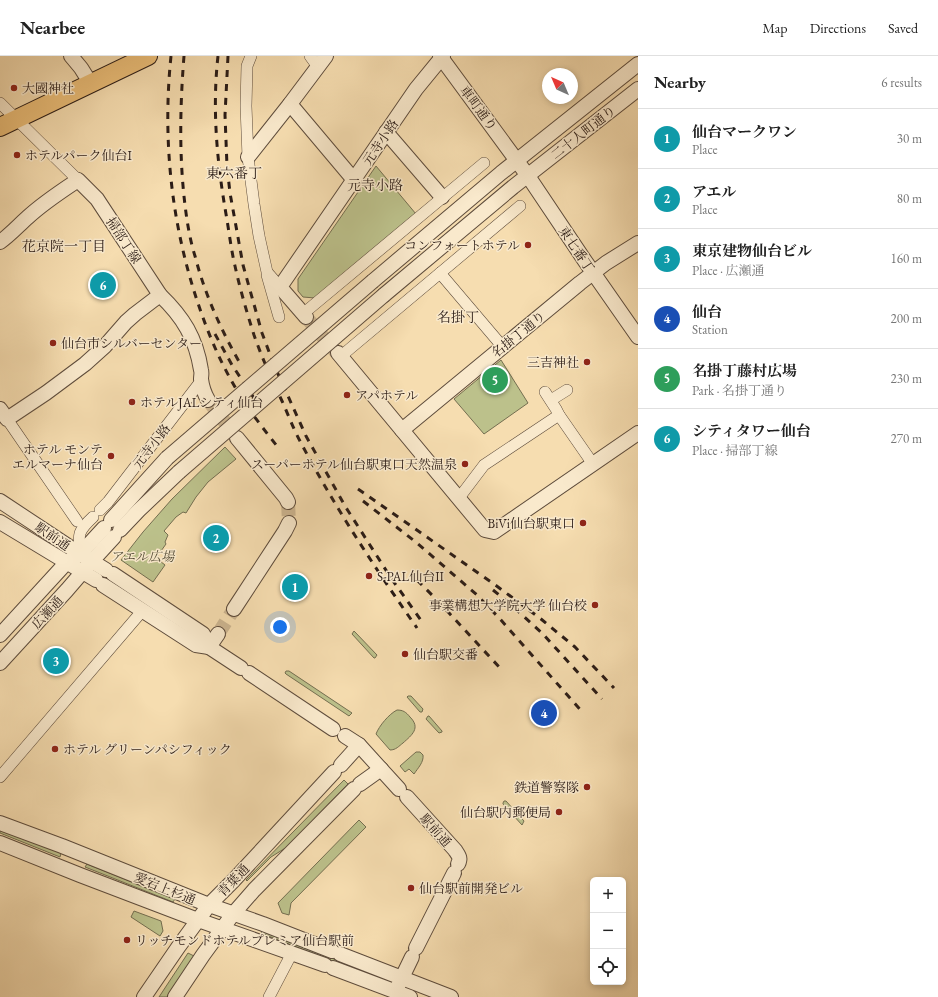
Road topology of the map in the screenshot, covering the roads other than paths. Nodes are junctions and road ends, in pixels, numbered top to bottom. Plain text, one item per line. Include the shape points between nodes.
1 (71, 56) edge
2 (148, 56) edge
3 (251, 56) edge
4 (442, 57) edge
5 (318, 60) edge
6 (638, 64) edge
7 (91, 84) junction
8 (638, 89) edge
9 (0, 103) edge
10 (290, 104) junction
11 (16, 119) junction
12 (0, 127) edge
13 (386, 132) junction
14 (248, 157) junction
15 (517, 160) junction
16 (484, 163) dead end
17 (528, 176) junction
18 (78, 180) junction
19 (354, 180) junction
20 (442, 198) junction
21 (520, 206) dead end
22 (0, 242) edge
23 (638, 243) edge
24 (267, 272) junction
25 (440, 273) junction
26 (593, 273) junction
27 (280, 287) junction
28 (160, 295) junction
29 (305, 315) joint
30 (279, 317) dead end
31 (638, 337) edge
32 (502, 346) junction
33 (339, 355) joint
34 (201, 381) junction
35 (567, 390) dead end
36 (208, 400) tunnel mouth
37 (3, 414) edge
38 (558, 415) junction
39 (402, 430) junction
40 (638, 433) edge
41 (237, 438) tunnel mouth
42 (593, 464) junction
43 (459, 498) junction
44 (0, 501) edge
45 (288, 502) tunnel mouth
46 (0, 522) edge
47 (289, 522) tunnel mouth
48 (81, 524) junction
49 (112, 529) junction
50 (67, 562) junction
51 (85, 562) junction
52 (234, 609) tunnel mouth
53 (142, 610) junction
54 (218, 634) tunnel mouth
55 (0, 635) edge
56 (209, 646) junction
57 (0, 662) edge
58 (359, 745) junction
59 (381, 769) junction
60 (0, 777) edge
61 (0, 822) edge
62 (0, 843) edge
63 (209, 905) junction
64 (233, 914) junction
65 (198, 920) junction
66 (223, 929) junction
67 (292, 953) junction
68 (401, 978) junction
69 (394, 994) edge
70 (144, 997) edge
71 (175, 997) edge
72 (269, 997) edge
73 (410, 997) edge
74 (451, 997) edge

1 - 7 street
2 - 7 highway
3 - 14 street via 247,66
4 - 13 street, 元寺小路
4 - 15 street, 車町通り
5 - 10 street
6 - 15 street, 二十人町通り
7 - 11 highway
8 - 17 street, 二十人町通り
9 - 11 street, 掃部丁線
10 - 14 street
10 - 19 street
11 - 12 highway
11 - 18 street, 掃部丁線
13 - 19 street, 元寺小路
13 - 20 street
14 - 24 street
15 - 17 street, 東七番丁
15 - 49 street, 二十人町通り, bridge via 167,458
16 - 20 street
17 - 26 street, 東七番丁
17 - 49 street, 二十人町通り, bridge via 384,295 179,472 139,510
18 - 22 street via 51,198
18 - 28 street, 掃部丁線 via 97,199
19 - 27 street, 元寺小路
20 - 29 street
21 - 25 street
23 - 26 street, 名掛丁通り
24 - 27 street
24 - 30 street
25 - 32 street
25 - 33 street
26 - 31 street, 東七番丁
26 - 32 street, 名掛丁通り
27 - 29 street
28 - 34 street, 掃部丁線 via 192,335 202,371
28 - 37 street via 130,318 85,364 46,393
32 - 39 street, 名掛丁通り
33 - 39 street
34 - 36 street, 掃部丁線
34 - 48 street, 元寺小路 via 108,502
35 - 38 street via 548,396
37 - 48 street
38 - 42 street
38 - 43 street via 484,465
39 - 43 street
40 - 42 street
41 - 45 street
42 - 43 street via 494,532 485,530
44 - 51 street, 駅前通
46 - 50 street, 駅前通
47 - 52 street
48 - 51 street via 79,536
49 - 51 street, 広瀬通
50 - 51 street, 駅前通
50 - 55 street, 広瀬通
51 - 53 street, 駅前通 via 100,582
51 - 56 street, 駅前通 via 110,572 203,634
51 - 57 street, 広瀬通 via 67,590
53 - 56 street, 駅前通 via 196,644
53 - 60 street
54 - 56 street
56 - 58 street, 駅前通
58 - 59 street, 駅前通
58 - 63 street, 青葉通
59 - 64 street, 青葉通 via 357,787
59 - 68 street, 駅前通 via 455,850 460,860
61 - 63 street, 愛宕上杉通
62 - 65 street, 愛宕上杉通
63 - 64 street, 愛宕上杉通
63 - 65 street, 青葉通
64 - 66 street, 青葉通
64 - 68 street, 愛宕上杉通
65 - 66 street, 愛宕上杉通
65 - 70 street, 青葉通
66 - 67 street, 愛宕上杉通
66 - 71 street, 青葉通
67 - 69 street, 愛宕上杉通
67 - 72 street
68 - 69 street
68 - 74 street, 愛宕上杉通
69 - 73 street, 愛宕上杉通

